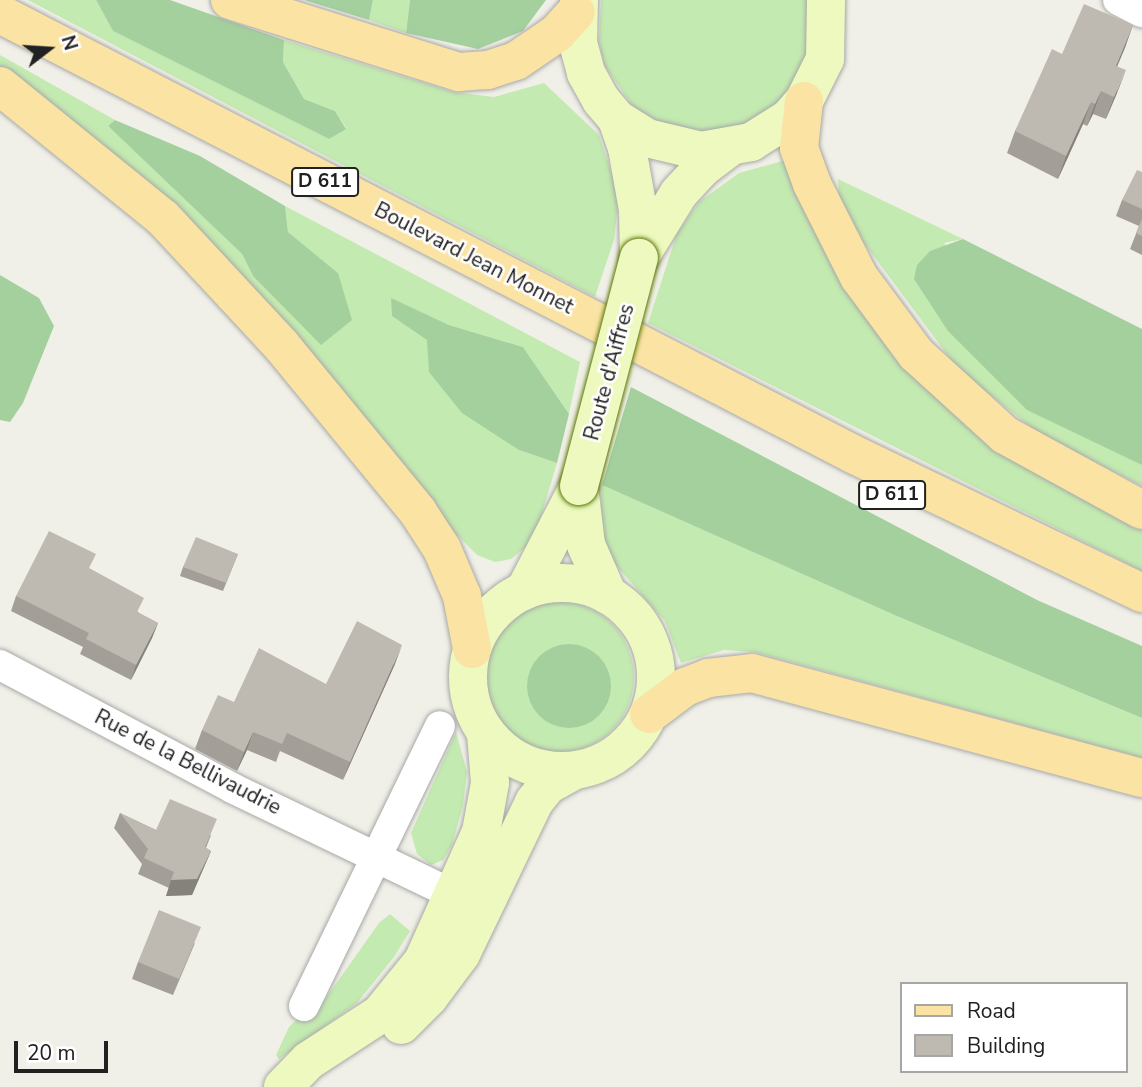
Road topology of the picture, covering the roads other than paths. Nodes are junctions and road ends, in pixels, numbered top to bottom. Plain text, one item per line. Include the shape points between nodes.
1 (230, 0) edge
2 (1118, 0) edge
3 (830, 4) edge
4 (578, 6) edge
5 (1142, 12) edge
6 (0, 14) edge
7 (0, 33) edge
8 (0, 86) edge
9 (804, 101) junction
10 (617, 119) junction
11 (729, 148) junction
12 (639, 258) junction
13 (648, 359) junction
14 (579, 486) junction
15 (1142, 510) edge
16 (525, 590) junction
17 (1142, 593) edge
18 (608, 595) junction
19 (1142, 612) edge
20 (472, 649) junction
21 (0, 665) edge
22 (649, 714) junction
23 (440, 726) dead end
24 (486, 733) junction
25 (573, 771) junction
26 (1142, 778) edge
27 (377, 857) junction
28 (470, 901) junction
29 (304, 1006) dead end
30 (283, 1087) edge
31 (310, 1087) edge

1 - 4 main road via 459,72 488,70 516,61 556,33
2 - 5 street
3 - 9 main road via 825,59
4 - 10 main road via 586,73
6 - 13 main road, Boulevard Jean Monnet / D 611
7 - 13 main road, Boulevard Jean Monnet / D 611
8 - 20 main road via 163,218 281,345 418,512 442,549 462,596
9 - 11 main road via 771,131
9 - 15 main road via 799,148 812,184 859,277 916,354 1004,435
10 - 11 main road via 673,148
10 - 12 main road, Route d'Aiffres via 638,210
11 - 12 main road, Route d'Aiffres via 702,167 679,193
12 - 14 main road, Route d'Aiffres, bridge
13 - 17 main road, D 611
13 - 19 main road, D 611 via 865,483
14 - 16 main road, Route d'Aiffres
14 - 18 main road, Route d'Aiffres via 586,545
16 - 18 main road via 567,583
16 - 20 main road via 492,614
18 - 22 main road via 626,608 651,647 655,692
20 - 24 main road via 471,701
21 - 27 street, Rue de la Bellivaudrie via 232,788
22 - 25 main road via 619,753
22 - 26 main road via 685,687 708,678 752,673
23 - 27 street
24 - 25 main road via 515,759 534,767
24 - 28 main road via 491,763
25 - 28 main road via 548,785 534,802
27 - 28 street, Rue de la Bellivaudrie
27 - 29 street
28 - 30 main road via 380,1014 308,1061
28 - 31 main road via 454,965 415,1013

